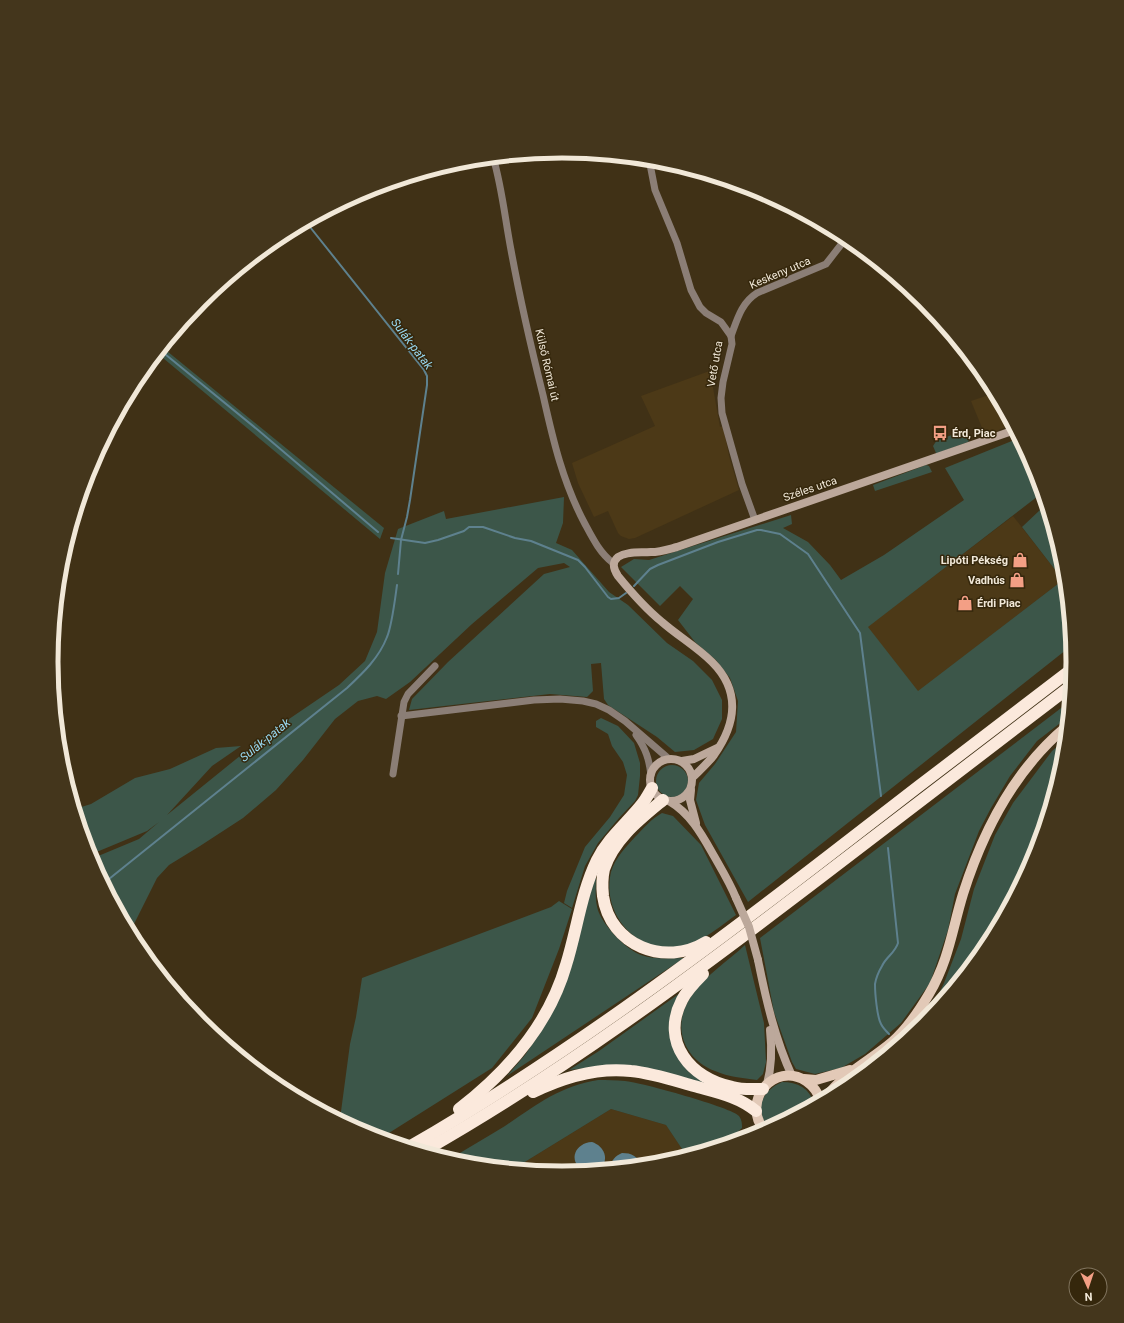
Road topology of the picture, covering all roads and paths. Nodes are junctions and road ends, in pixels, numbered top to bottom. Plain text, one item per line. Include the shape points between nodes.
1 (494, 162) edge
2 (650, 166) edge
3 (843, 243) edge
4 (731, 336) junction
5 (1010, 432) edge
6 (755, 520) junction
7 (613, 563) junction
8 (436, 666) dead end
9 (1066, 674) edge
10 (1065, 690) edge
11 (401, 716) junction
12 (632, 728) junction
13 (1061, 731) edge
14 (718, 748) junction
15 (669, 759) junction
16 (682, 761) junction
17 (393, 774) dead end
18 (651, 776) junction
19 (693, 777) junction
20 (652, 788) junction
21 (690, 790) junction
22 (666, 801) junction
23 (697, 826) junction
24 (739, 925) junction
25 (741, 938) junction
26 (769, 1015) junction
27 (893, 1041) edge
28 (889, 1044) edge
29 (856, 1068) junction
30 (792, 1076) junction
31 (803, 1079) junction
32 (839, 1083) edge
33 (765, 1086) junction
34 (818, 1095) edge
35 (756, 1111) junction
36 (761, 1125) edge
37 (466, 1126) junction
38 (408, 1141) edge
39 (416, 1143) edge
40 (430, 1147) edge

1 - 7 street, Külső Római út via 528,334 560,464 572,499 591,535 602,553
2 - 4 street, Vető utca via 656,190 693,294 700,307 721,322
3 - 4 street, Keskeny utca via 826,264 750,297 741,310
4 - 6 street, Vető utca via 732,344 720,398 742,484
5 - 6 street, Széles utca
6 - 7 street, Széles utca via 677,547 623,555
7 - 14 street via 616,573 660,621 706,657 726,681 732,700 732,718 725,738
8 - 11 street via 408,694
9 - 24 highway
10 - 25 highway
11 - 12 street via 560,699 596,704 609,710
11 - 17 street
12 - 15 street
12 - 18 street via 649,760
13 - 27 main road via 1030,763 1013,786 987,831 963,895 944,964 924,1004
14 - 16 street via 694,759
14 - 19 street via 714,756
15 - 16 street
15 - 18 street via 657,764
16 - 19 street
18 - 20 street
19 - 21 street
20 - 22 street via 654,793
20 - 38 highway via 597,860 583,896 568,960 559,985 542,1019 523,1047 478,1095
21 - 22 street via 682,799
21 - 23 street
22 - 23 street via 679,807
22 - 24 highway via 643,816 617,843 607,863 603,874 603,893 613,923 636,945 665,953 685,952
23 - 26 street, bridge via 729,883 749,927
24 - 39 highway via 579,1041
25 - 33 highway via 686,993 678,1012 676,1034 686,1060 701,1075 742,1089
25 - 37 highway via 584,1051
26 - 30 street
26 - 33 street via 772,1044 770,1072
28 - 29 main road
29 - 31 main road via 816,1080
29 - 32 main road
30 - 31 main road
30 - 33 main road via 779,1078
31 - 34 main road via 816,1090
33 - 35 main road via 757,1099
35 - 36 main road
35 - 37 highway via 738,1099 660,1076 631,1071 601,1071 549,1084
37 - 40 highway

